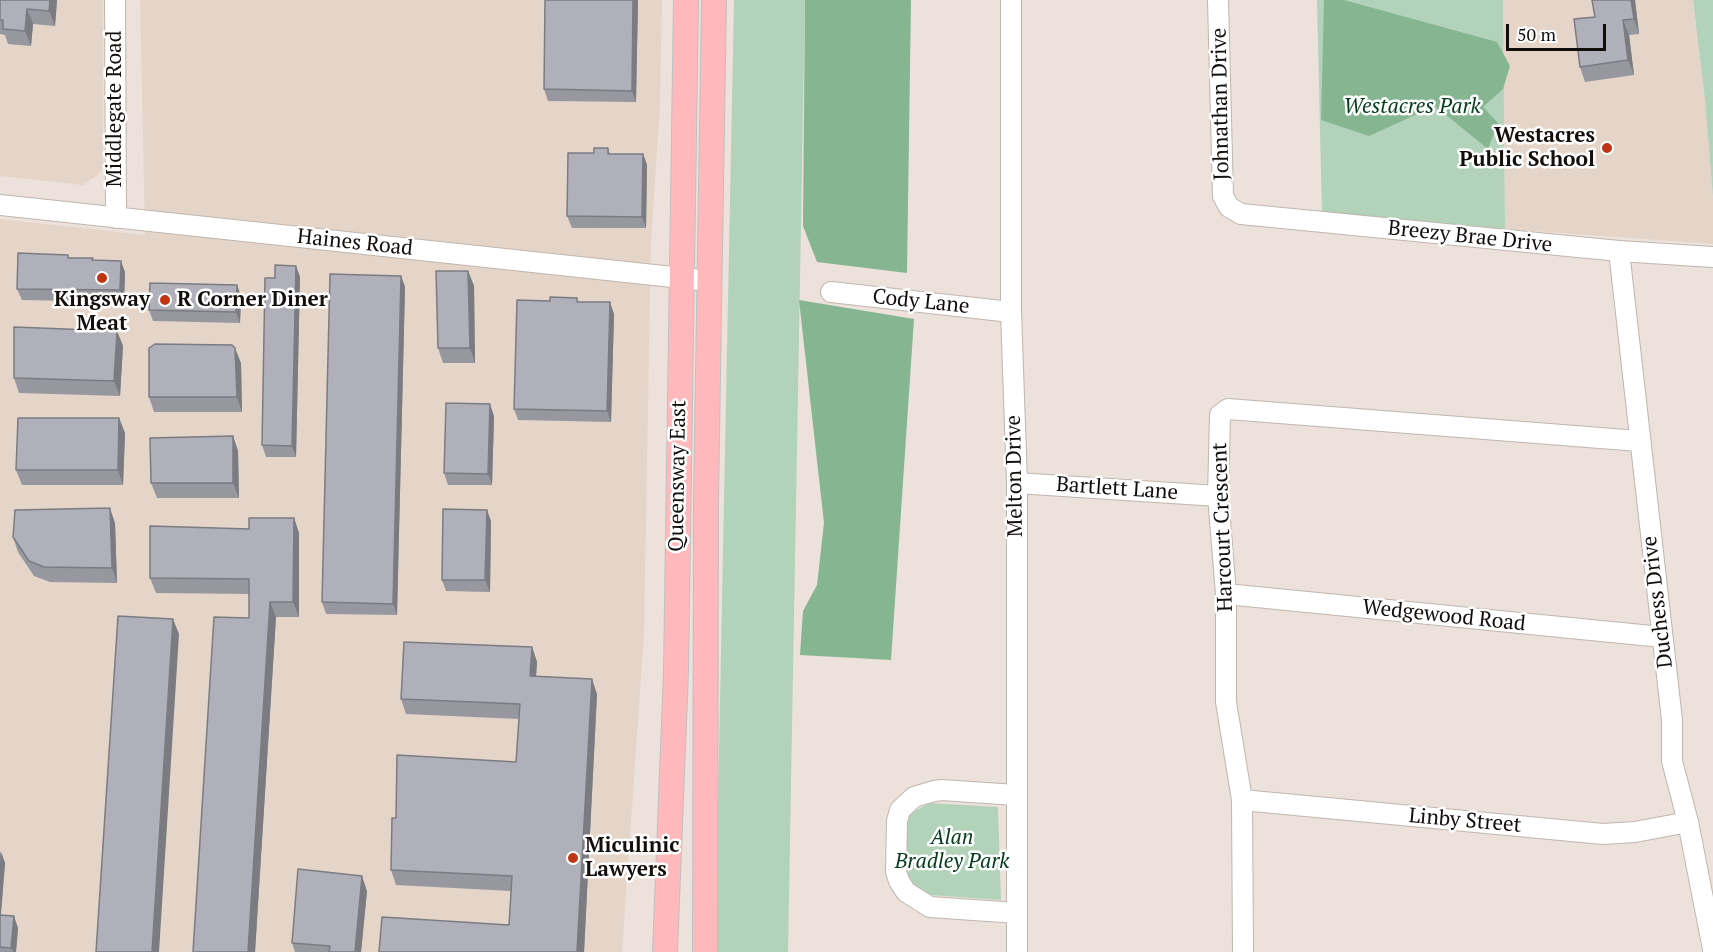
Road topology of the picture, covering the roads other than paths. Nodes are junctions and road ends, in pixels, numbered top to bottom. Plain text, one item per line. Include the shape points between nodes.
1 (115, 0) edge
2 (686, 0) edge
3 (714, 0) edge
4 (1011, 0) edge
5 (1218, 0) edge
6 (0, 205) edge
7 (1230, 207) joint
8 (116, 218) junction
9 (1618, 251) junction
10 (1713, 257) edge
11 (682, 277) junction
12 (710, 281) junction
13 (831, 292) dead end
14 (1011, 312) junction
15 (1639, 441) junction
16 (1017, 483) junction
17 (1218, 496) junction
18 (1226, 594) junction
19 (1662, 637) junction
20 (1016, 795) junction
21 (1242, 800) junction
22 (1688, 822) junction
23 (1017, 913) junction
24 (1713, 949) edge
25 (665, 952) edge
26 (705, 952) edge
27 (1017, 952) edge
28 (1243, 952) edge

1 - 8 street, Middlegate Road
2 - 11 main road, Queensway East
3 - 12 main road, Queensway East
4 - 14 street, Melton Drive
5 - 7 street, Johnathan Drive via 1223,196
6 - 8 street, Haines Road
7 - 9 street, Breezy Brae Drive via 1253,216
8 - 11 street, Haines Road
9 - 10 street, Breezy Brae Drive
9 - 15 street, Duchess Drive
11 - 12 street, Haines Road
11 - 25 main road, Queensway East via 676,671
12 - 26 main road, Queensway East
13 - 14 street, Cody Lane
14 - 16 street, Melton Drive
15 - 17 street, Harcourt Crescent via 1228,409 1220,415
15 - 19 street, Duchess Drive
16 - 17 street, Bartlett Lane
16 - 20 street, Melton Drive
17 - 18 street, Harcourt Crescent
18 - 19 street, Wedgewood Road
18 - 21 street, Harcourt Crescent via 1226,702
19 - 22 street, Duchess Drive via 1672,720 1672,761
20 - 23 street, Melton Drive
20 - 23 street via 942,790 914,797 900,810 897,821 896,872 906,892 930,907
21 - 22 street, Linby Street via 1603,834
21 - 28 street, Harcourt Crescent
22 - 24 street, Duchess Drive
23 - 27 street, Melton Drive

